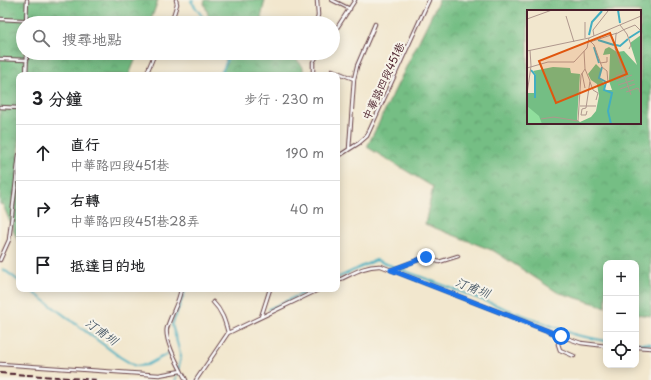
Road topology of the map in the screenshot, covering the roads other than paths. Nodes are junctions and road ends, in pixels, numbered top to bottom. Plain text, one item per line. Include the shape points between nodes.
1 (27, 0) edge
2 (176, 0) edge
3 (317, 0) edge
4 (332, 0) edge
5 (355, 0) edge
6 (429, 0) edge
7 (350, 9) junction
8 (26, 16) edge
9 (173, 16) edge
10 (318, 16) edge
11 (0, 19) edge
12 (16, 21) edge
13 (340, 24) edge
14 (375, 24) dead end
15 (0, 58) edge
16 (16, 59) edge
17 (27, 60) edge
18 (152, 60) edge
19 (314, 60) edge
20 (332, 70) dead end
21 (26, 72) edge
22 (147, 72) edge
23 (313, 72) edge
24 (337, 72) edge
25 (340, 73) edge
26 (354, 79) junction
27 (0, 107) edge
28 (16, 108) edge
29 (349, 150) junction
30 (340, 155) edge
31 (16, 180) edge
32 (458, 256) dead end
33 (0, 260) edge
34 (391, 270) junction
35 (340, 280) edge
36 (181, 292) edge
37 (269, 292) edge
38 (314, 292) edge
39 (213, 302) dead end
40 (261, 318) junction
41 (228, 333) junction
42 (561, 336) junction
43 (603, 346) edge
44 (639, 348) edge
45 (651, 348) edge
46 (574, 356) dead end
47 (0, 364) edge
48 (181, 371) junction
49 (186, 380) edge
50 (196, 380) edge

1 - 8 lane
2 - 9 lane
3 - 10 lane
4 - 7 lane
5 - 7 lane
6 - 29 lane, 中華路四段451巷 via 367,136
7 - 13 lane
11 - 12 lane
14 - 26 lane
15 - 16 lane
17 - 21 lane
18 - 22 lane
19 - 23 lane
20 - 24 lane
25 - 26 lane
26 - 29 lane
27 - 28 lane
29 - 30 lane, 中華路四段451巷
31 - 33 lane via 9,240
32 - 34 lane via 439,262 426,257
34 - 35 lane via 382,266 372,266
34 - 42 lane
36 - 48 lane via 166,332
37 - 40 lane
38 - 40 lane
39 - 41 lane via 219,308
40 - 41 lane
41 - 50 lane
42 - 43 lane via 581,343
42 - 46 lane via 558,344 560,350
44 - 45 lane
47 - 48 lane via 159,375
48 - 49 lane

